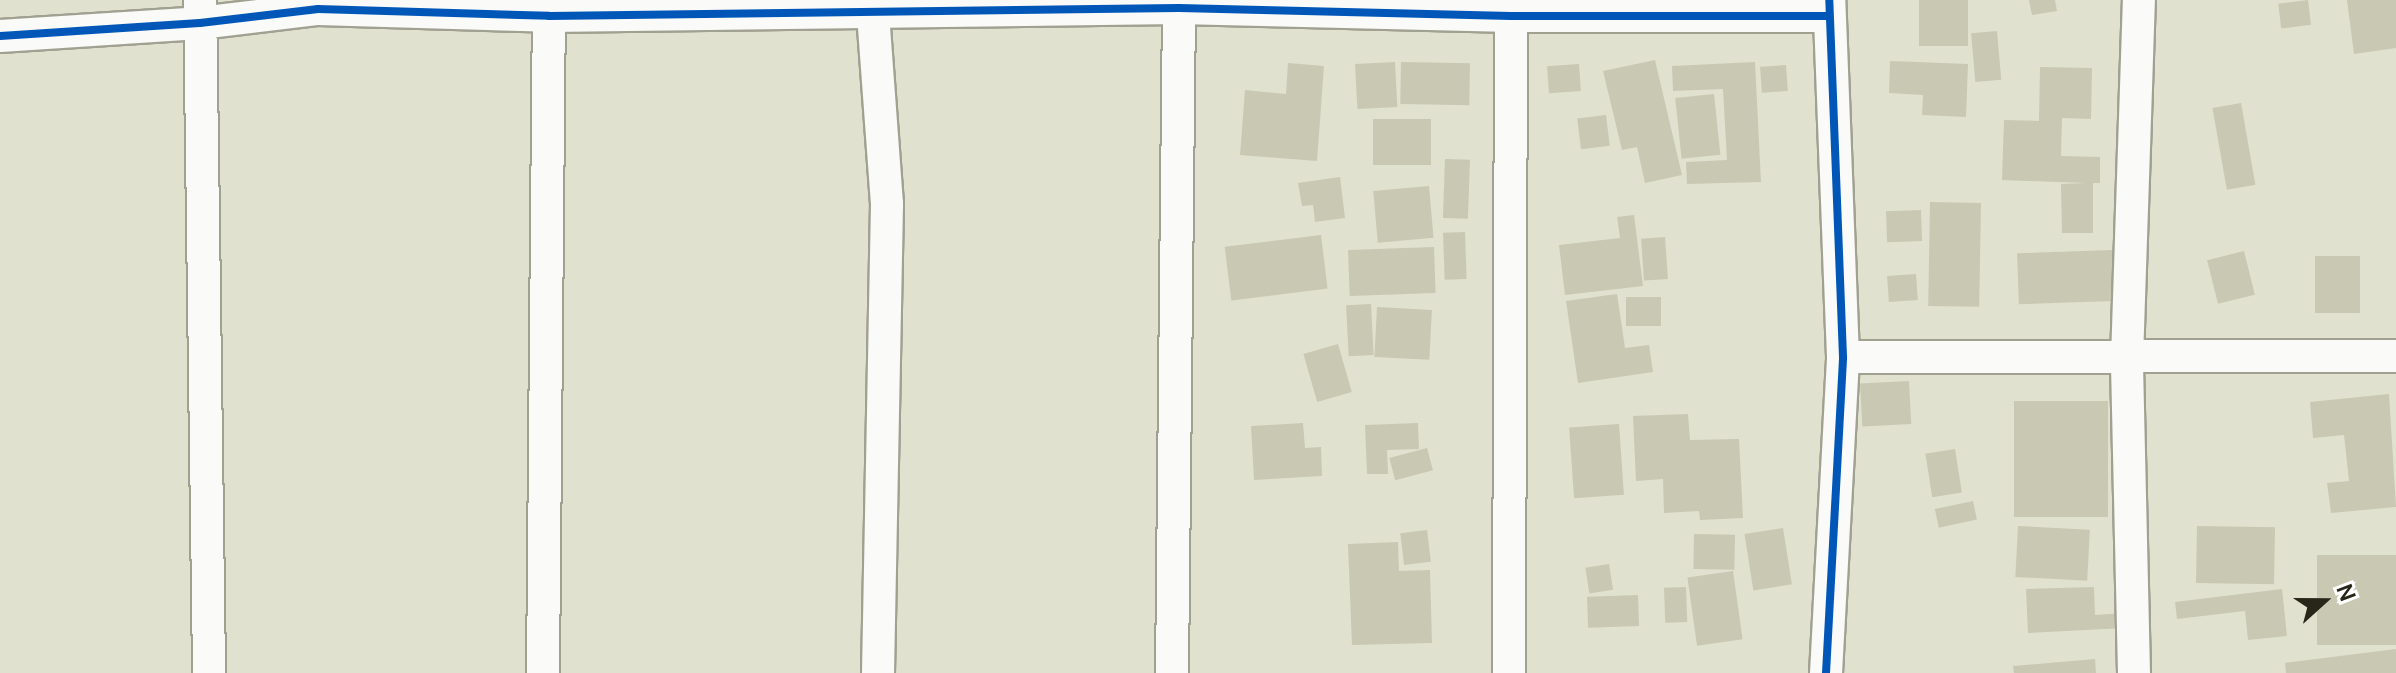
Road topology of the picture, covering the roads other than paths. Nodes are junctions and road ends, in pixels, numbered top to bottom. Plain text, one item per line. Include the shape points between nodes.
1 (2139, 0) edge
2 (1179, 4) edge
3 (872, 6) edge
4 (549, 8) edge
5 (1511, 8) edge
6 (1829, 8) edge
7 (200, 12) edge
8 (0, 36) edge
9 (2396, 356) edge
10 (1843, 357) junction
11 (2127, 359) junction
12 (209, 673) edge
13 (543, 673) edge
14 (878, 673) edge
15 (1172, 673) edge
16 (1509, 673) edge
17 (1826, 673) edge
18 (2134, 673) edge

1 - 11 street
2 - 3 street
2 - 5 street
2 - 15 street
3 - 4 street
3 - 14 street via 887,204
4 - 7 street
4 - 13 street
5 - 6 street
5 - 16 street
6 - 10 street
7 - 8 street
7 - 12 street
9 - 11 street
10 - 11 street
10 - 17 street
11 - 18 street

